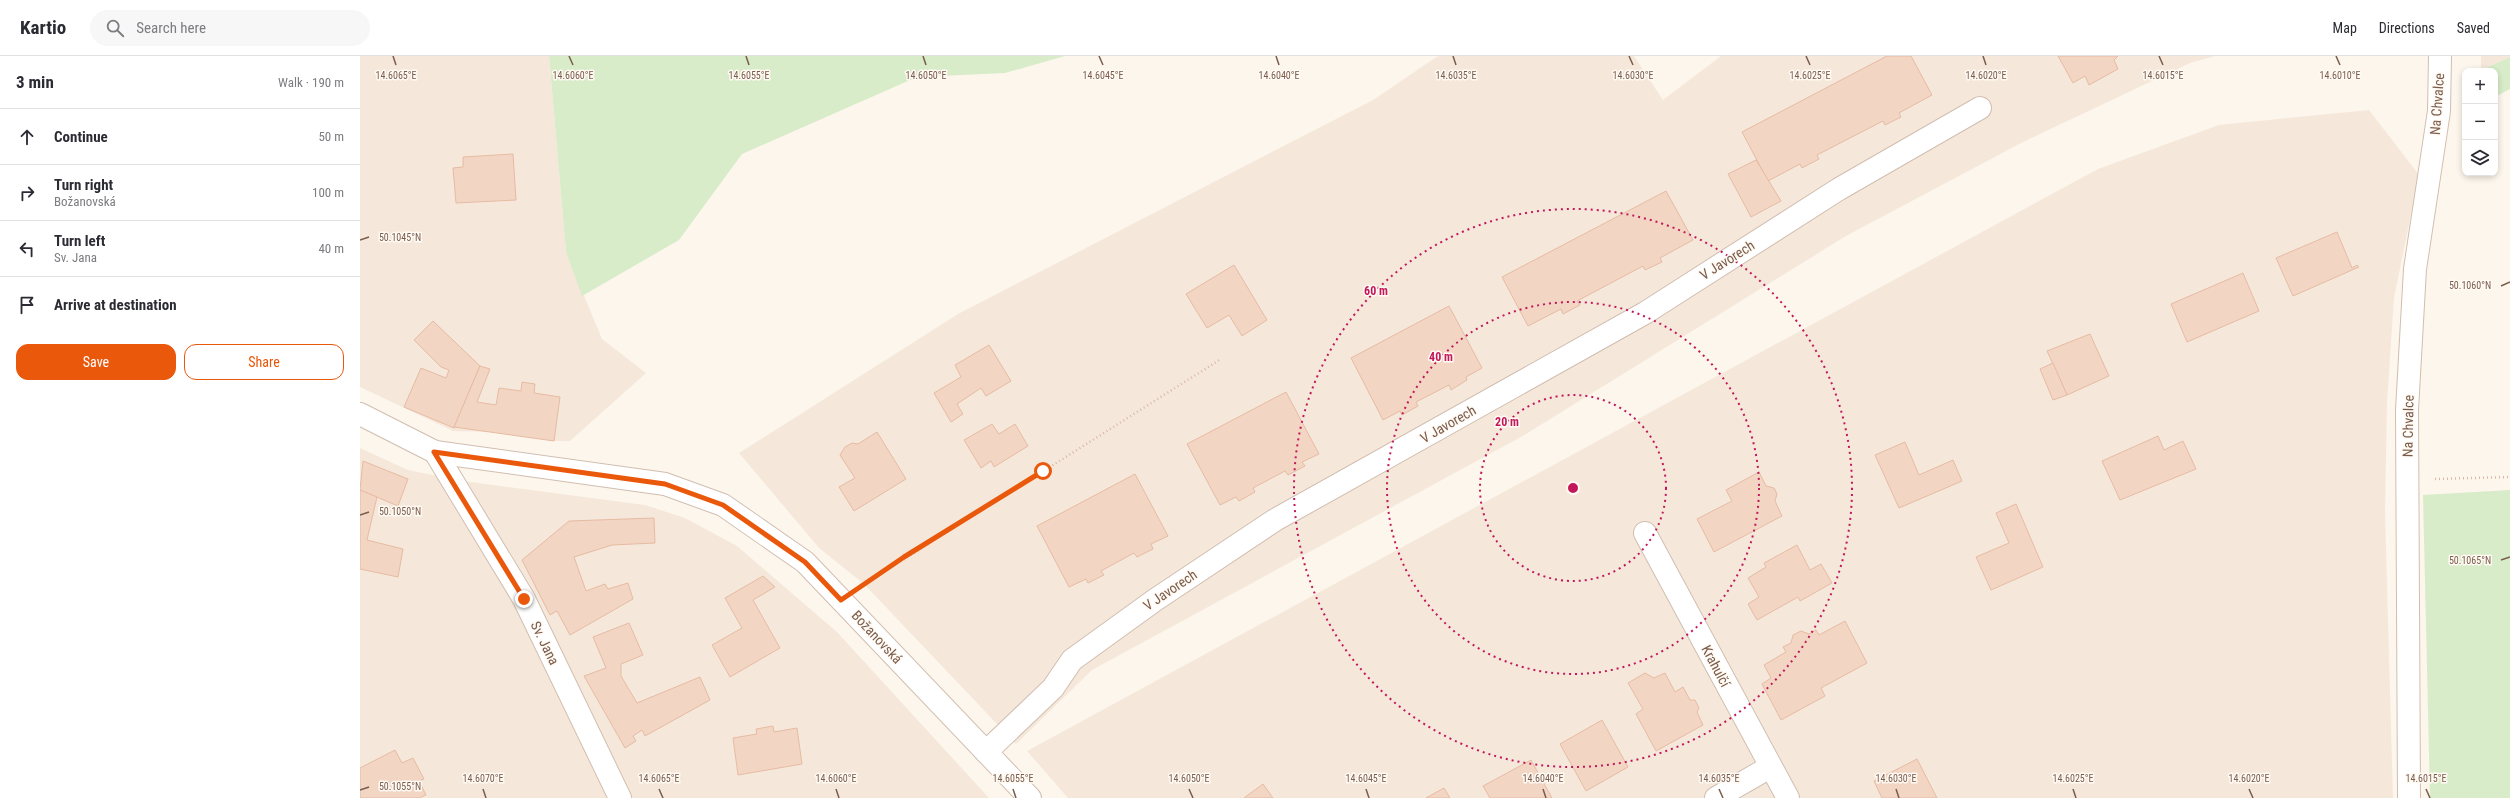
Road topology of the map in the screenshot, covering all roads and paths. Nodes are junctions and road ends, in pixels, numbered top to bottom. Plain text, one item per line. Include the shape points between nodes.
1 (2440, 56) edge
2 (1980, 108) dead end
3 (1221, 360) dead end
4 (360, 414) edge
5 (434, 452) junction
6 (2510, 477) edge
7 (2407, 480) junction
8 (1645, 533) dead end
9 (841, 600) junction
10 (986, 752) junction
11 (1770, 767) junction
12 (620, 798) edge
13 (1030, 798) edge
14 (1716, 798) edge
15 (1788, 798) edge
16 (2408, 798) edge

1 - 7 street, Na Chvalce via 2439,111 2415,269 2407,410
2 - 10 street, V Javorech via 1839,189 1644,313 1275,520 1155,600 1072,660 1053,688
3 - 9 path via 904,557
4 - 5 street, Božanovská
5 - 9 street, Božanovská via 665,484 723,505 805,562
5 - 12 street, Sv. Jana via 524,599
6 - 7 path
7 - 16 street, Na Chvalce
8 - 11 street, Krahulčí
9 - 10 street, Božanovská
10 - 13 street, Božanovská
11 - 14 street
11 - 15 street, Krahulčí

